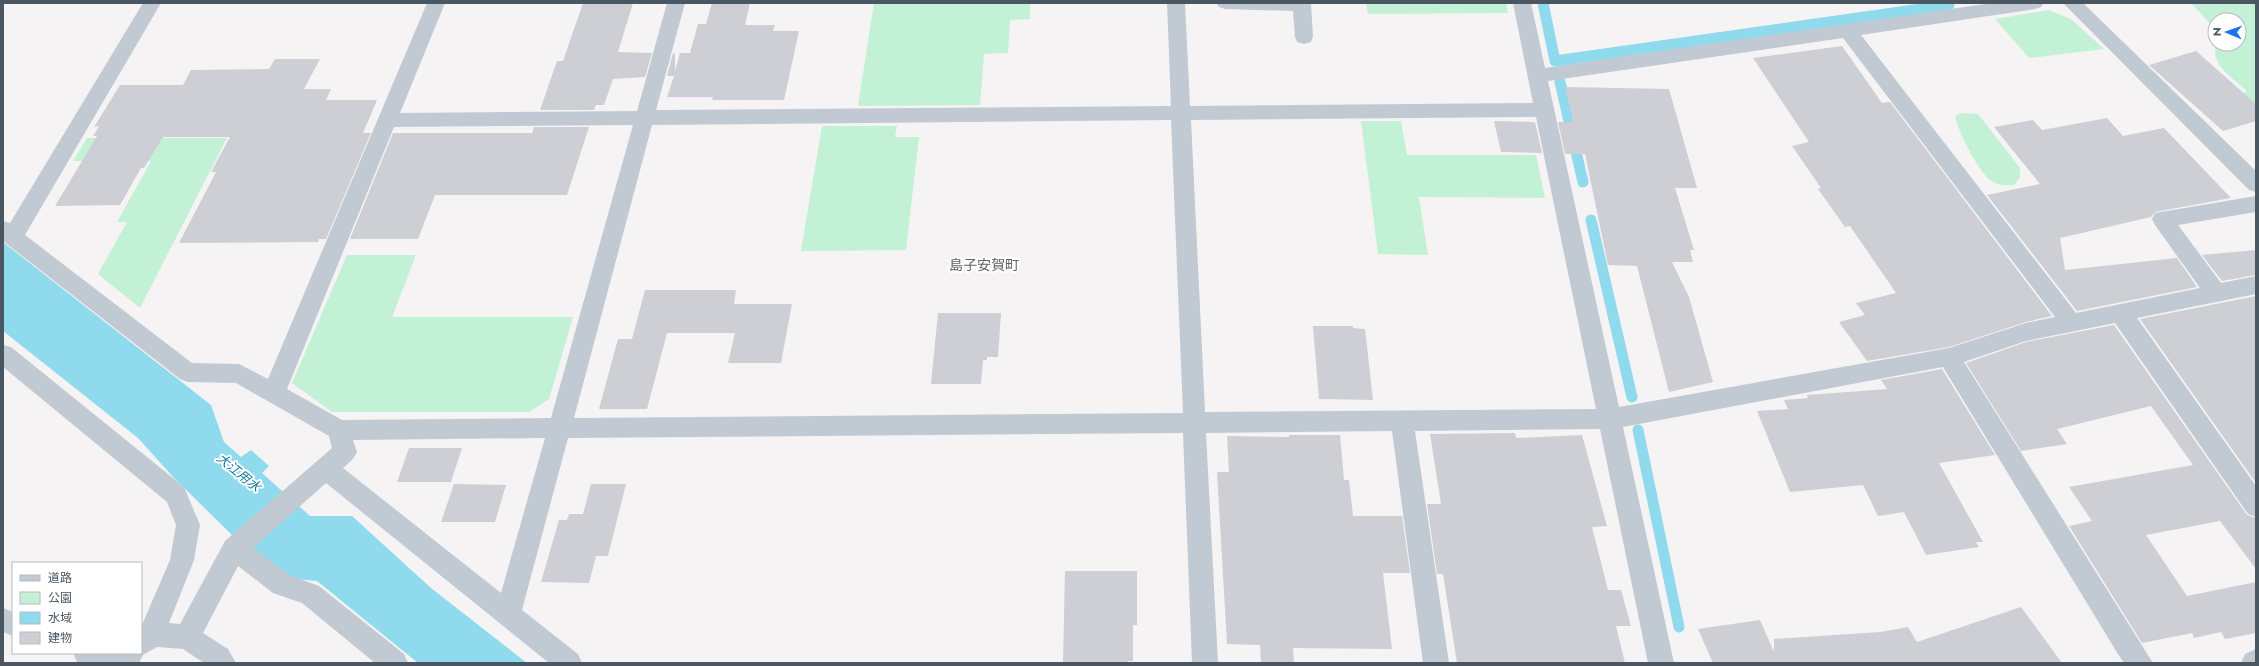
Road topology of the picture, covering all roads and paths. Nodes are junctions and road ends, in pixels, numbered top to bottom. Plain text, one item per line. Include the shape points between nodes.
1 (152, 3) edge
2 (436, 3) edge
3 (676, 3) edge
4 (1176, 3) edge
5 (1225, 3) edge
6 (1522, 3) edge
7 (2035, 3) edge
8 (2072, 3) edge
9 (1302, 4) edge
10 (1960, 9) edge
11 (1848, 31) junction
12 (1304, 37) dead end
13 (1538, 76) junction
14 (1544, 110) junction
15 (1181, 113) junction
16 (645, 118) junction
17 (387, 120) junction
18 (2256, 184) edge
19 (2256, 204) edge
20 (8, 233) edge
21 (2256, 285) edge
22 (2216, 293) junction
23 (2120, 312) junction
24 (2070, 322) junction
25 (3, 354) edge
26 (1950, 357) junction
27 (274, 393) junction
28 (1610, 419) junction
29 (1402, 421) junction
30 (1195, 422) junction
31 (560, 428) junction
32 (339, 430) junction
33 (326, 469) junction
34 (2256, 506) edge
35 (234, 549) junction
36 (508, 616) junction
37 (187, 637) junction
38 (147, 639) edge
39 (88, 654) edge
40 (130, 654) edge
41 (111, 663) edge
42 (119, 663) edge
43 (223, 663) edge
44 (395, 663) edge
45 (569, 663) edge
46 (1205, 663) edge
47 (1436, 663) edge
48 (1661, 663) edge
49 (2140, 663) edge

1 - 20 street
2 - 17 street
3 - 16 street
4 - 15 street
5 - 9 street
6 - 13 street
7 - 10 street
8 - 18 street
9 - 12 street
10 - 11 street
11 - 13 street
11 - 24 street
13 - 14 street
14 - 15 street
14 - 28 street
15 - 16 street
15 - 30 street
16 - 17 street
16 - 31 street
17 - 27 street
19 - 22 street via 2162,219
20 - 27 street via 188,372 239,374
21 - 22 street
22 - 23 street
23 - 24 street
23 - 34 street
24 - 26 street via 2026,332
25 - 38 street via 176,495 188,525 182,560
26 - 28 street
26 - 49 street
27 - 32 street
28 - 29 street
28 - 48 street
29 - 30 street
29 - 47 street
30 - 31 street
30 - 46 street
31 - 32 street
31 - 36 street
32 - 33 street via 345,452
33 - 35 street
33 - 36 street
35 - 37 street
35 - 44 street via 282,586 310,594
36 - 45 street
37 - 38 street
37 - 43 street
39 - 41 street
40 - 42 street

